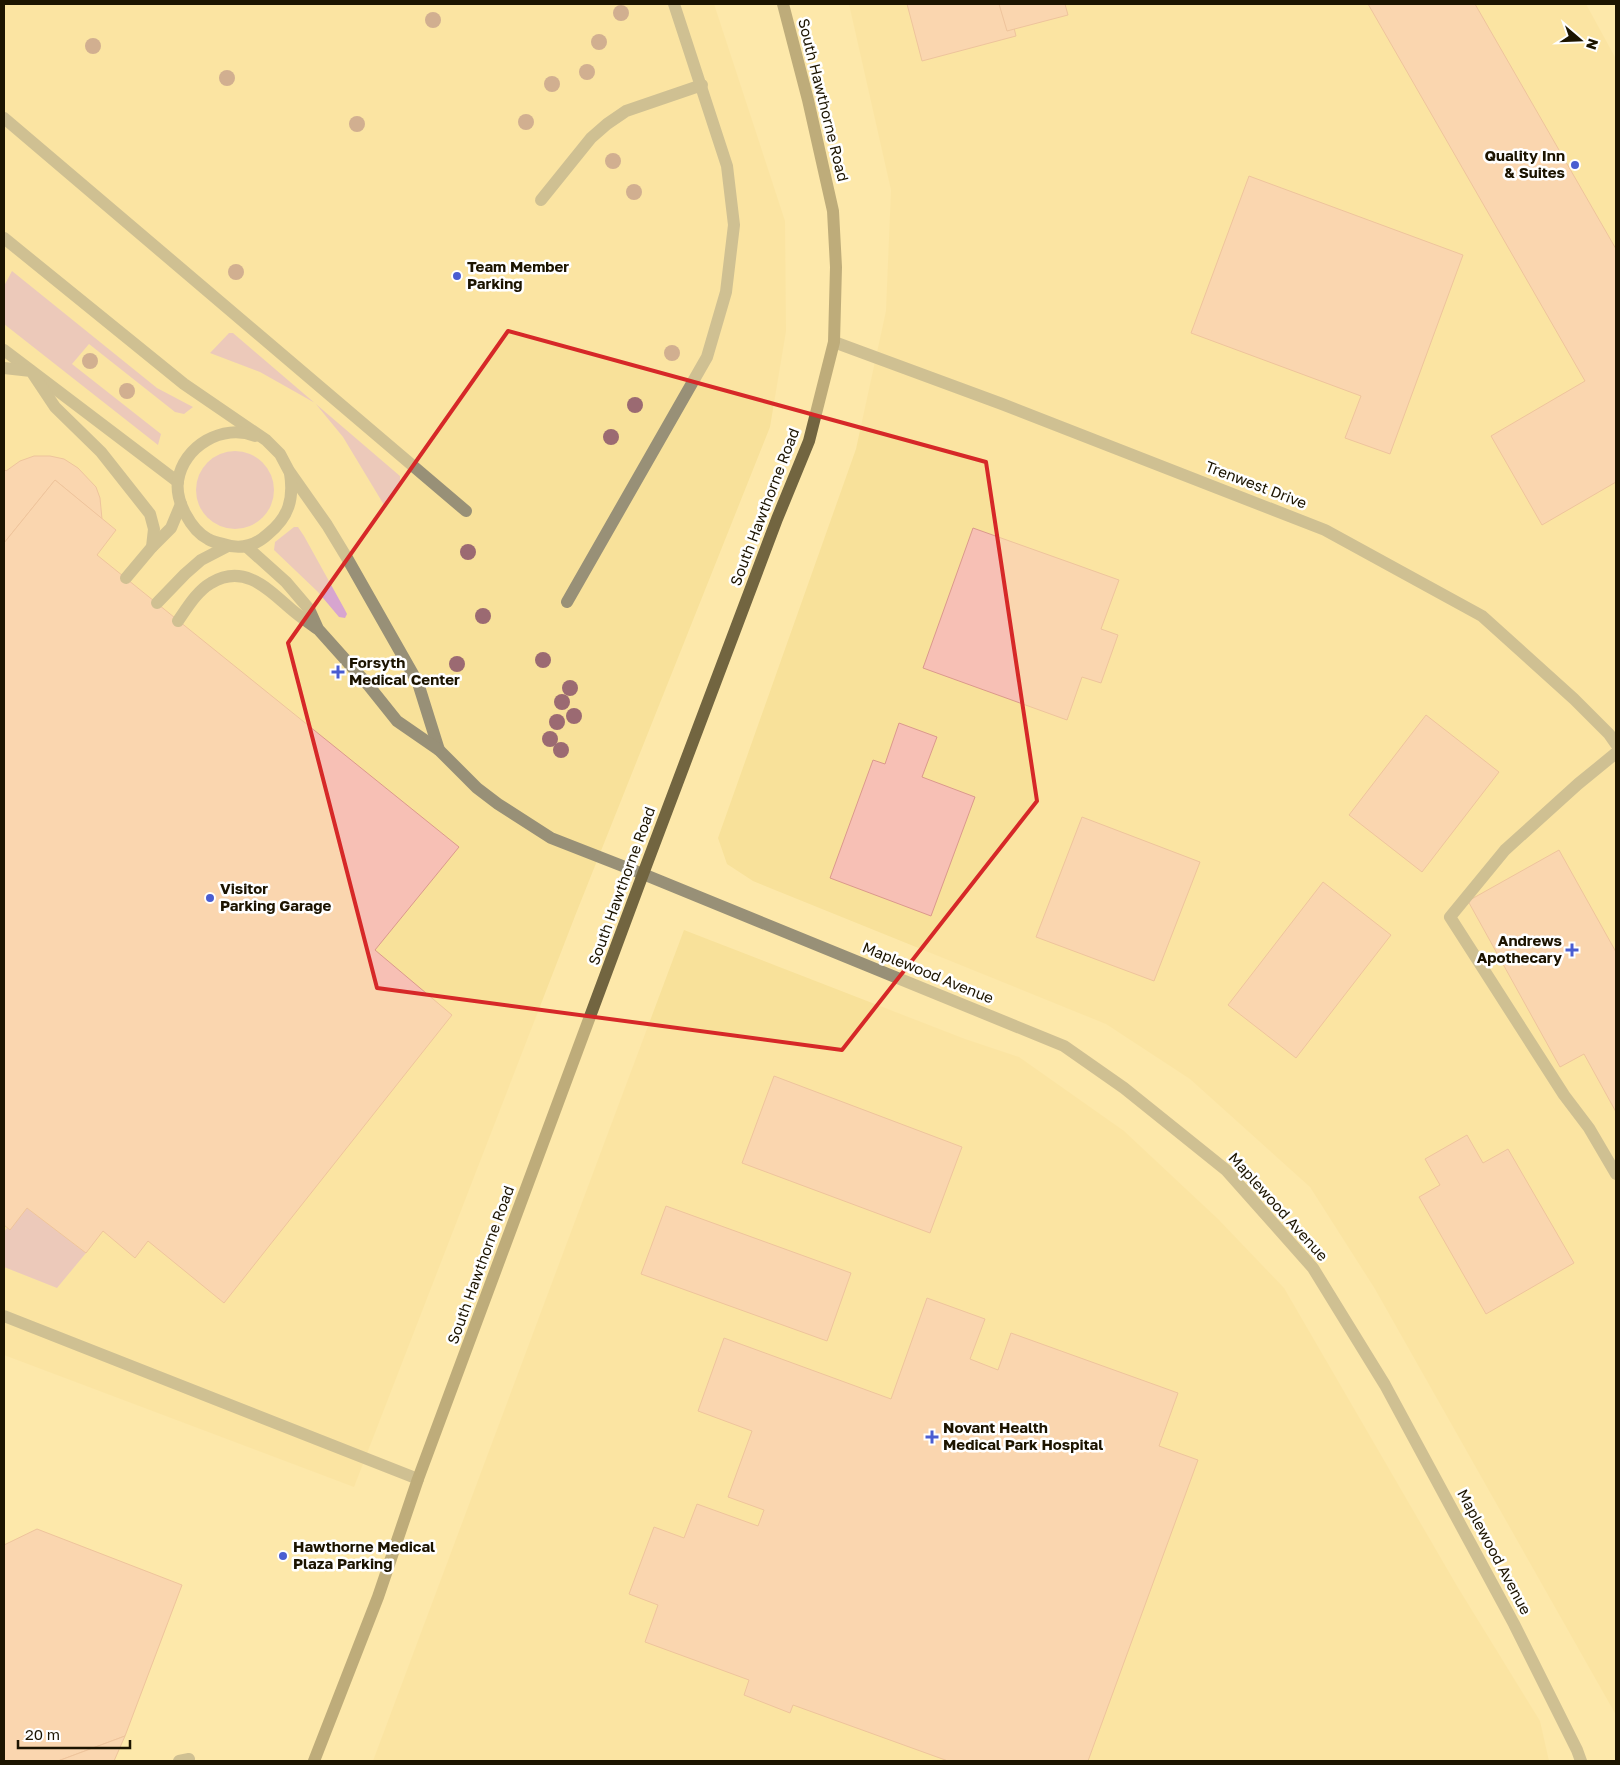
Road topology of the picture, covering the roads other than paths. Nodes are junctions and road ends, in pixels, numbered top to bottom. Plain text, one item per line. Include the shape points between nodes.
1 (674, 4) edge
2 (783, 4) edge
3 (702, 85) junction
4 (4, 118) edge
5 (540, 200) dead end
6 (4, 238) edge
7 (834, 342) junction
8 (4, 350) edge
9 (4, 368) edge
10 (31, 371) junction
11 (266, 440) junction
12 (289, 471) junction
13 (178, 482) junction
14 (181, 504) junction
15 (466, 511) dead end
16 (228, 546) junction
17 (152, 547) junction
18 (247, 547) junction
19 (126, 578) dead end
20 (567, 602) dead end
21 (157, 603) dead end
22 (178, 621) dead end
23 (318, 629) junction
24 (1616, 744) edge
25 (439, 750) junction
26 (1616, 753) edge
27 (643, 874) junction
28 (1616, 1174) edge
29 (4, 1316) edge
30 (418, 1479) junction
31 (314, 1761) edge
32 (1581, 1761) edge

1 - 3 street
2 - 7 main road, South Hawthorne Road via 833,211 836,267
3 - 5 street via 626,111 607,124 591,138
3 - 20 street via 727,166 734,226 726,292 707,357
4 - 15 street
6 - 11 street via 184,384
7 - 24 street, Trenwest Drive via 1325,530 1482,616 1574,699
7 - 27 main road, South Hawthorne Road via 809,441
8 - 10 street
9 - 10 street
10 - 13 street
10 - 17 street via 55,407 101,452 150,514 154,529
11 - 12 street via 280,454
11 - 13 street via 248,433 228,432 209,438 194,450 183,466
12 - 18 street via 292,491 288,510 278,526
12 - 25 street via 327,525 418,683
13 - 14 street
14 - 16 street via 196,530 209,540
14 - 17 street via 171,528
16 - 18 street
16 - 21 street via 201,560
17 - 19 street
18 - 23 street via 286,582 308,609
22 - 23 street via 210,583 228,576 246,577 261,584
23 - 25 street, Maplewood Avenue via 397,721
25 - 27 street, Maplewood Avenue via 477,788 551,838
26 - 28 street via 1505,850 1450,917
27 - 30 main road, South Hawthorne Road
27 - 32 street, Maplewood Avenue via 1064,1046 1124,1088 1226,1170 1313,1268 1385,1385 1514,1624
29 - 30 street
30 - 31 main road, South Hawthorne Road via 378,1597

